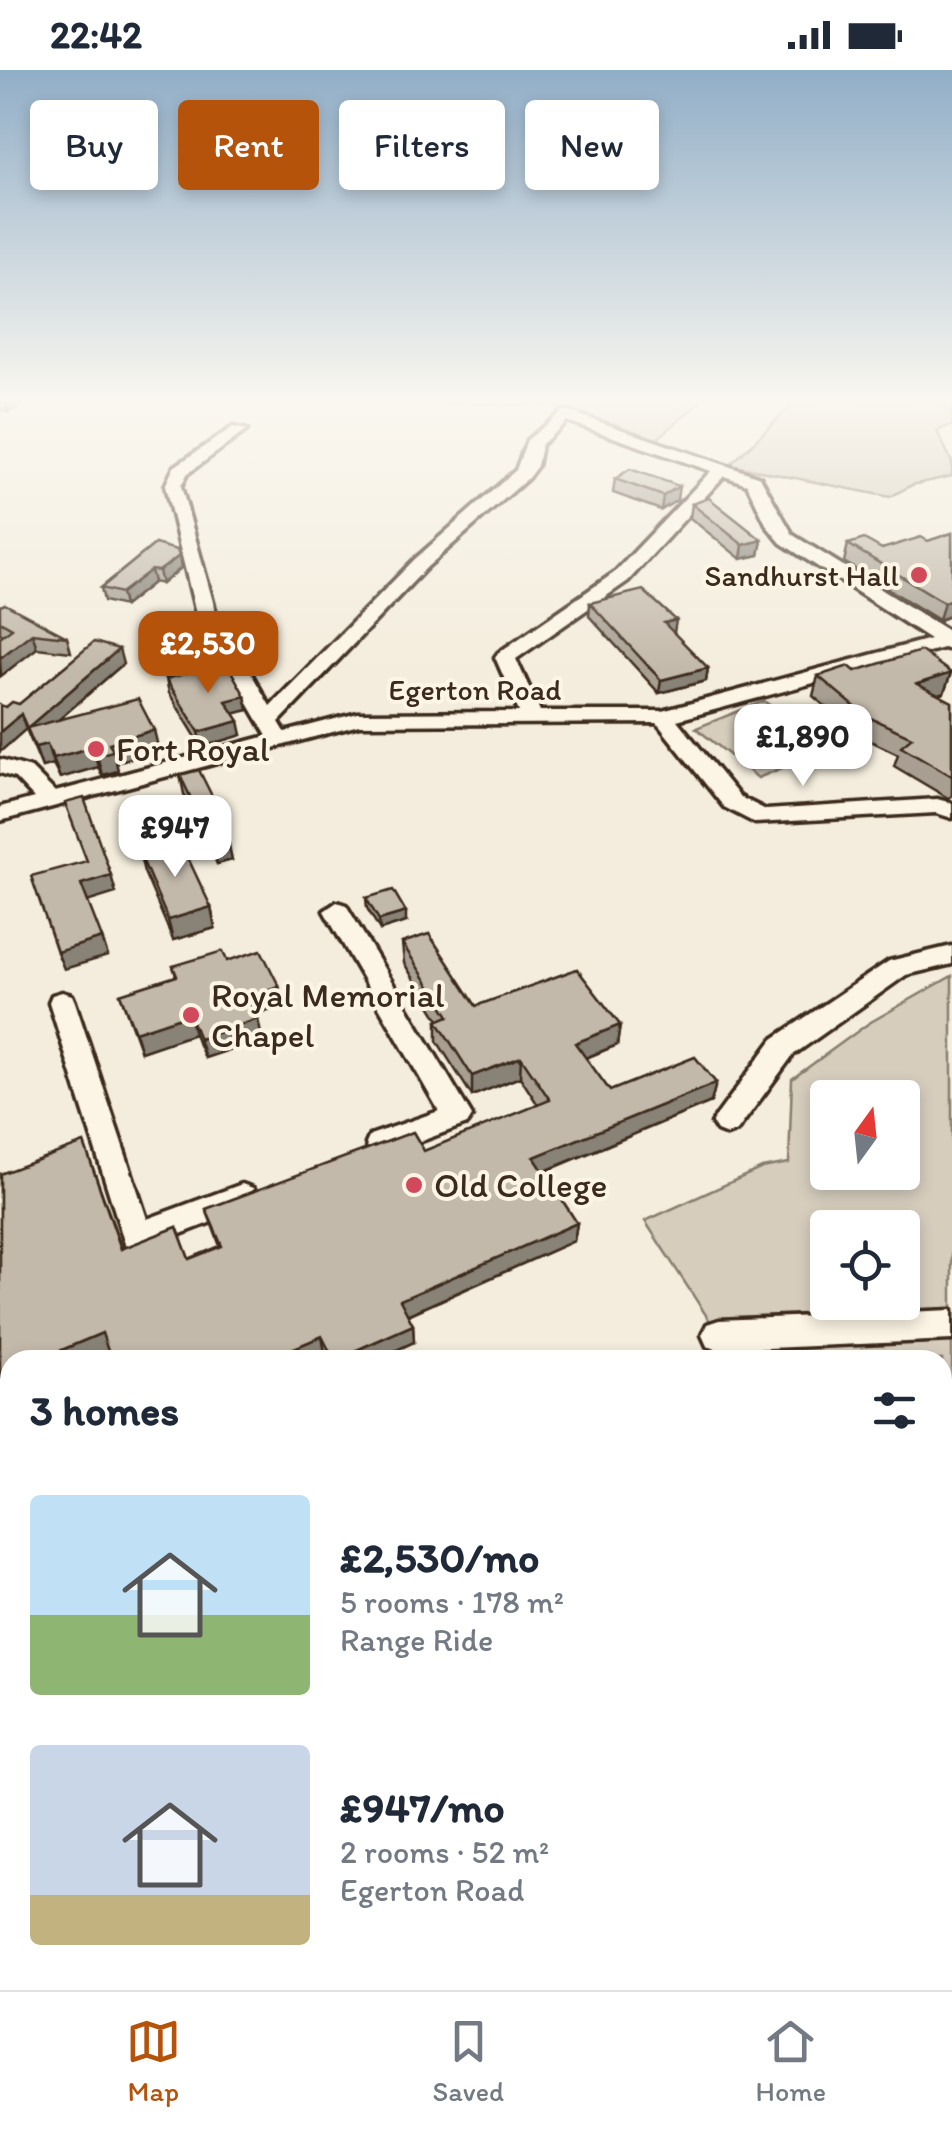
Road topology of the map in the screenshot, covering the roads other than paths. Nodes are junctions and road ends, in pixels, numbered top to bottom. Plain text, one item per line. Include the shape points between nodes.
1 (174, 492) edge
2 (502, 492) edge
3 (702, 492) edge
4 (759, 492) edge
5 (949, 641) edge
6 (663, 718) junction
7 (533, 720) junction
8 (273, 730) junction
9 (0, 766) edge
10 (49, 800) junction
11 (952, 811) edge
12 (0, 814) edge
13 (337, 911) dead end
14 (952, 955) edge
15 (62, 1002) dead end
16 (727, 1123) dead end
17 (350, 1156) edge
18 (262, 1190) edge
19 (952, 1325) edge
20 (719, 1335) dead end

1 - 8 street via 206,612
2 - 8 street via 421,564
3 - 7 street via 621,577 505,657
4 - 5 street via 787,540
5 - 6 street, Egerton Road
6 - 7 street, Egerton Road
6 - 11 street via 732,802 763,818 938,806
7 - 8 street, Egerton Road via 358,720
8 - 10 street, Egerton Road
9 - 10 street via 23,773
10 - 12 street, Egerton Road
13 - 17 street via 457,1116
14 - 16 street via 898,968 783,1046
15 - 18 street via 137,1236
19 - 20 street

